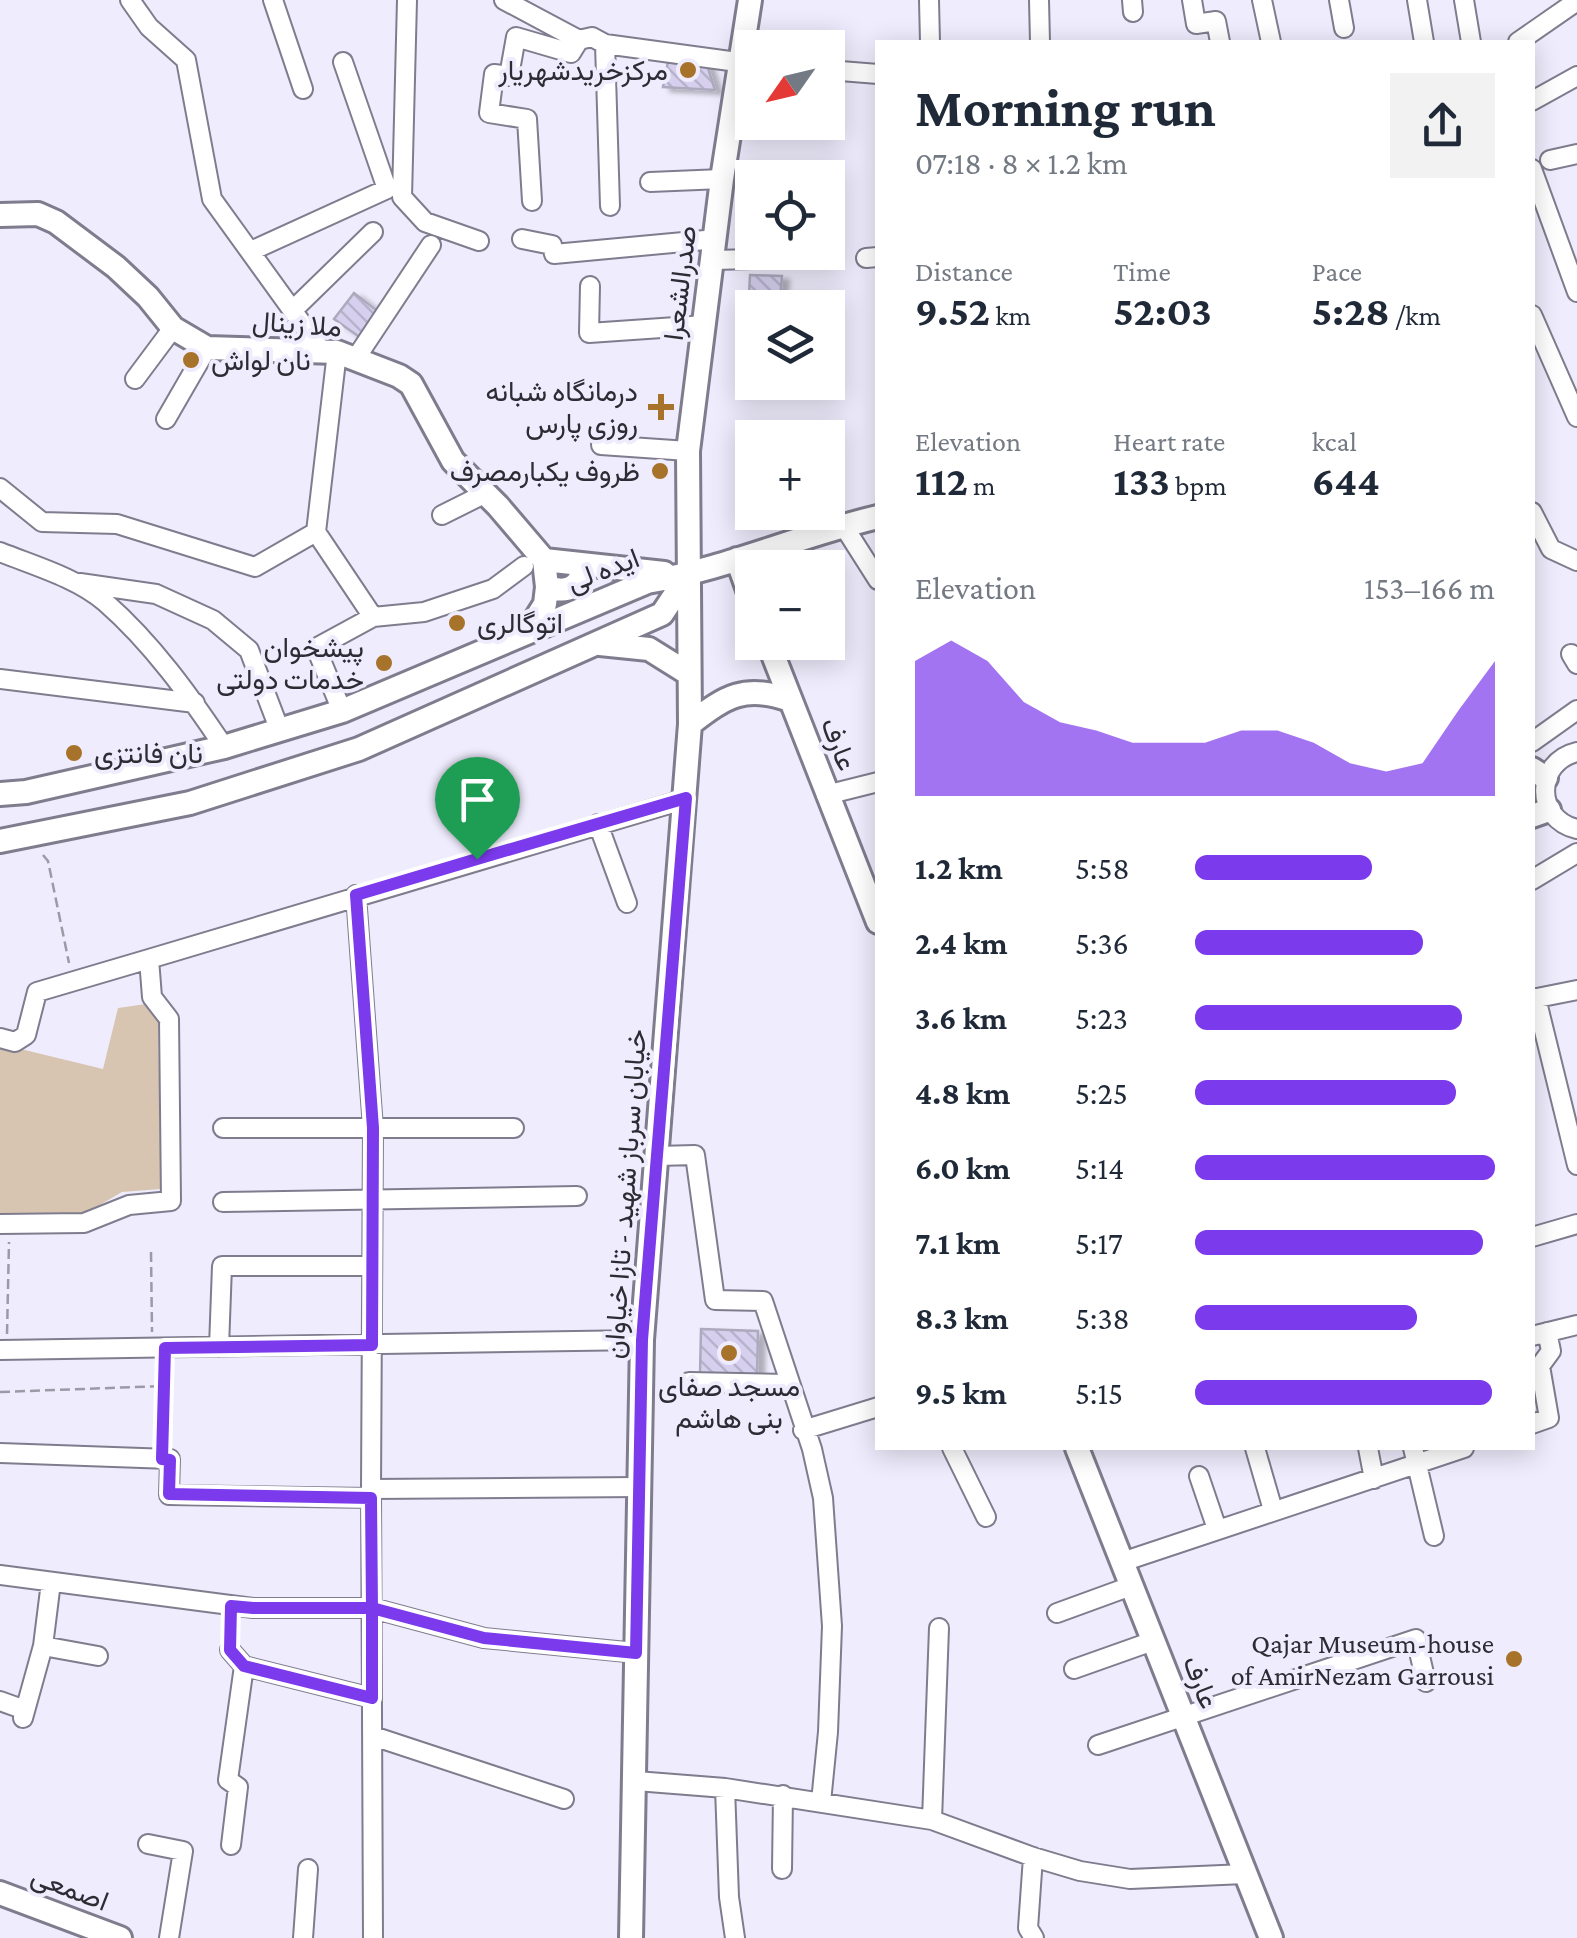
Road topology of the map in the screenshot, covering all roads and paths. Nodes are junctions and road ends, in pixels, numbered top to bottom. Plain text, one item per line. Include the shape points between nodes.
1 (130, 0) edge
2 (272, 0) edge
3 (407, 0) edge
4 (504, 0) edge
5 (750, 0) edge
6 (929, 0) edge
7 (1039, 0) edge
8 (1192, 0) edge
9 (1262, 0) edge
10 (1339, 0) edge
11 (1417, 0) edge
12 (1464, 0) edge
13 (1577, 1) edge
14 (1344, 28) dead end
15 (749, 30) edge
16 (579, 40) junction
17 (930, 40) edge
18 (1040, 40) edge
19 (1220, 40) edge
20 (1272, 40) edge
21 (1424, 40) edge
22 (1471, 40) edge
23 (1521, 40) edge
24 (605, 44) junction
25 (735, 61) edge
26 (343, 62) dead end
27 (845, 71) edge
28 (875, 74) edge
29 (1577, 76) edge
30 (303, 90) dead end
31 (1535, 99) edge
32 (735, 122) edge
33 (1577, 154) edge
34 (1541, 164) edge
35 (722, 180) junction
36 (650, 182) dead end
37 (532, 201) dead end
38 (610, 206) dead end
39 (0, 215) edge
40 (372, 232) dead end
41 (522, 240) dead end
42 (480, 241) dead end
43 (430, 245) dead end
44 (715, 250) junction
45 (252, 251) junction
46 (735, 252) edge
47 (590, 286) dead end
48 (1577, 292) edge
49 (293, 310) junction
50 (1535, 322) edge
51 (705, 324) junction
52 (173, 328) junction
53 (206, 348) junction
54 (338, 353) junction
55 (135, 379) dead end
56 (1577, 416) edge
57 (166, 418) dead end
58 (601, 446) dead end
59 (688, 451) junction
60 (0, 488) edge
61 (486, 494) junction
62 (442, 515) dead end
63 (875, 518) edge
64 (1535, 518) edge
65 (845, 525) edge
66 (845, 528) edge
67 (827, 530) edge
68 (316, 532) junction
69 (765, 550) edge
70 (0, 552) edge
71 (735, 560) edge
72 (1577, 560) edge
73 (534, 563) junction
74 (585, 566) junction
75 (688, 575) junction
76 (875, 575) edge
77 (74, 582) junction
78 (547, 588) junction
79 (373, 616) junction
80 (510, 641) junction
81 (597, 644) junction
82 (775, 660) edge
83 (688, 674) junction
84 (0, 679) edge
85 (790, 700) junction
86 (194, 703) junction
87 (1577, 710) edge
88 (342, 711) junction
89 (690, 724) junction
90 (280, 731) junction
91 (1535, 740) edge
92 (224, 747) junction
93 (1577, 752) edge
94 (1539, 774) edge
95 (875, 783) edge
96 (0, 794) edge
97 (826, 795) junction
98 (686, 798) junction
99 (1541, 813) edge
100 (598, 824) junction
101 (1577, 828) edge
102 (30, 837) junction
103 (0, 841) edge
104 (1577, 853) edge
105 (1535, 878) edge
106 (356, 895) junction
107 (627, 903) dead end
108 (875, 915) edge
109 (149, 959) junction
110 (72, 983) junction
111 (1577, 990) edge
112 (1535, 998) edge
113 (1535, 1002) edge
114 (0, 1038) edge
115 (223, 1128) dead end
116 (373, 1128) junction
117 (514, 1128) dead end
118 (657, 1156) junction
119 (1577, 1165) edge
120 (577, 1196) dead end
121 (373, 1200) junction
122 (224, 1202) dead end
123 (5, 1224) edge
124 (1577, 1224) edge
125 (1535, 1237) edge
126 (150, 1252) dead end
127 (372, 1266) junction
128 (1577, 1325) edge
129 (1540, 1334) edge
130 (642, 1340) junction
131 (372, 1345) junction
132 (219, 1347) junction
133 (159, 1348) junction
134 (4, 1350) edge
135 (689, 1382) dead end
136 (789, 1384) junction
137 (164, 1386) junction
138 (0, 1392) edge
139 (875, 1408) edge
140 (1541, 1421) edge
141 (803, 1430) junction
142 (953, 1450) edge
143 (1078, 1450) edge
144 (1256, 1450) edge
145 (1368, 1450) edge
146 (1452, 1450) edge
147 (0, 1452) edge
148 (1415, 1456) edge
149 (162, 1459) junction
150 (1199, 1476) dead end
151 (1374, 1479) junction
152 (640, 1487) junction
153 (371, 1493) junction
154 (1273, 1510) junction
155 (986, 1517) dead end
156 (1217, 1529) junction
157 (1434, 1536) dead end
158 (1122, 1562) junction
159 (0, 1575) edge
160 (50, 1582) junction
161 (1131, 1586) junction
162 (372, 1608) junction
163 (1056, 1613) dead end
164 (939, 1628) dead end
165 (1153, 1641) junction
166 (42, 1646) junction
167 (230, 1650) dead end
168 (636, 1653) junction
169 (98, 1656) dead end
170 (244, 1666) junction
171 (1074, 1669) dead end
172 (1426, 1682) dead end
173 (372, 1698) junction
174 (0, 1701) edge
175 (1183, 1716) junction
176 (372, 1736) junction
177 (1098, 1745) dead end
178 (636, 1782) junction
179 (724, 1788) junction
180 (784, 1795) junction
181 (564, 1799) dead end
182 (821, 1802) junction
183 (932, 1820) junction
184 (148, 1844) dead end
185 (231, 1845) dead end
186 (1033, 1857) junction
187 (782, 1869) dead end
188 (308, 1870) dead end
189 (1244, 1874) junction
190 (0, 1893) edge
191 (120, 1938) edge
192 (169, 1938) edge
193 (303, 1938) edge
194 (374, 1938) edge
195 (631, 1938) edge
196 (735, 1938) edge
197 (1034, 1938) edge
198 (1271, 1938) edge

1 - 45 street via 148,27 186,60 212,199
2 - 30 street
3 - 42 street via 402,197 424,222
4 - 16 street
5 - 15 main road, صدرالشعرا
6 - 17 street
7 - 18 street
8 - 19 street via 1196,24 1216,21
9 - 20 street
10 - 14 street
11 - 21 street
12 - 22 street
13 - 23 street
16 - 24 street
16 - 37 street via 571,53 516,37 509,76 494,74 489,113 527,119
24 - 25 street
24 - 38 street
26 - 45 street via 386,189
27 - 28 street
29 - 31 street
32 - 35 main road, صدرالشعرا
33 - 34 street
34 - 48 street
35 - 36 street
35 - 44 main road, صدرالشعرا
39 - 52 main road via 38,214 56,222 124,274
40 - 49 street
41 - 44 street via 552,245 554,254
43 - 54 street
44 - 46 street
44 - 51 main road, صدرالشعرا
45 - 49 street
47 - 51 street via 589,333
49 - 54 street
50 - 56 street
51 - 59 main road, صدرالشعرا
52 - 53 main road
52 - 55 street
53 - 54 main road, ملا زینال
53 - 57 street
54 - 61 main road, ملا زینال via 411,384 453,461
54 - 68 street
58 - 59 street
59 - 75 main road, صدرالشعرا
60 - 68 street via 42,522 117,524 255,566
61 - 62 street
61 - 73 main road, ملا زینال
63 - 65 main road
64 - 72 street via 1550,549
66 - 76 street
67 - 69 main road
68 - 79 street
70 - 77 street
71 - 75 main road
73 - 74 main road
73 - 78 main road
73 - 79 street via 493,589 424,612
74 - 75 main road
74 - 78 main road via 573,588
75 - 80 main road, ایده لى via 647,582
75 - 81 main road, ایده لى via 662,614
75 - 83 main road, خیابان سرباز شهید - تازا خیاوان
77 - 86 street via 104,601
77 - 90 street via 156,594 214,620 249,650
78 - 80 main road via 535,620
79 - 88 street via 316,648
80 - 88 main road, ایده لى
81 - 83 main road via 649,649
81 - 102 main road, ایده لى via 359,749 190,803
82 - 85 main road, عارف
83 - 89 main road, خیابان سرباز شهید - تازا خیاوان
84 - 86 street
85 - 89 main road via 767,692 726,697
85 - 97 main road, عارف
86 - 92 street
87 - 91 street
88 - 90 main road, ایده لى
89 - 98 main road, خیابان سرباز شهید - تازا خیاوان
90 - 92 main road, ایده لى
92 - 96 main road, ایده لى
93 - 94 street
94 - 99 street
95 - 97 street
97 - 108 main road, عارف
98 - 100 street
98 - 118 main road, خیابان سرباز شهید - تازا خیاوان
99 - 101 street
100 - 106 street
100 - 107 street
102 - 103 main road, ایده لى
102 - 110 path via 48,861
104 - 105 street
106 - 109 street
106 - 116 street
109 - 110 street
109 - 123 street via 152,997 169,1019 171,1201 128,1205 84,1223
110 - 114 street via 36,992 26,1035 15,1042
111 - 112 street
113 - 119 street
115 - 116 street
116 - 117 street
116 - 121 street
118 - 130 main road, خیابان سرباز شهید - تازا خیاوان
118 - 136 street via 695,1155 715,1300 763,1300
120 - 121 street
121 - 122 street
121 - 127 street
123 - 134 path
124 - 125 street
126 - 133 path
127 - 131 street
127 - 132 street via 222,1266
128 - 129 street
129 - 140 street via 1552,1352 1540,1366
130 - 131 street
130 - 152 main road, خیابان سرباز شهید - تازا خیاوان
131 - 132 street
131 - 153 street
132 - 133 street
133 - 134 street
133 - 137 path
135 - 136 street
136 - 141 street
137 - 138 path
137 - 149 path
139 - 141 street
141 - 182 street via 823,1498 832,1626
142 - 155 street
143 - 158 main road, عارف
144 - 154 street
145 - 151 street
146 - 148 street
147 - 149 street
148 - 151 street
148 - 157 street
149 - 153 street via 170,1460 169,1494
150 - 156 street
151 - 154 street
152 - 153 street
152 - 168 main road, خیابان سرباز شهید - تازا خیاوان
153 - 162 street
154 - 156 street
156 - 158 street
158 - 161 main road, عارف
159 - 160 street
160 - 162 street via 253,1608
160 - 166 street
161 - 163 street
161 - 165 main road, عارف
162 - 168 street via 484,1638
162 - 173 street
164 - 183 street
165 - 171 street
165 - 175 main road, عارف
166 - 169 street
166 - 174 street via 24,1714
167 - 170 street
168 - 178 main road, خیابان سرباز شهید - تازا خیاوان
170 - 173 street
170 - 185 street via 228,1780 238,1787
172 - 175 street via 1416,1639
173 - 176 street
175 - 177 street
175 - 189 main road, عارف
176 - 181 street
176 - 194 street
178 - 179 street
178 - 195 main road, خیابان سرباز شهید - تازا خیاوان
179 - 180 street
179 - 196 street
180 - 182 street
180 - 187 street
182 - 183 street
183 - 186 street
184 - 192 street via 183,1850
186 - 189 street via 1130,1880
186 - 197 street via 1028,1928
188 - 193 street
189 - 198 main road, عارف
190 - 191 main road, اصمعی

